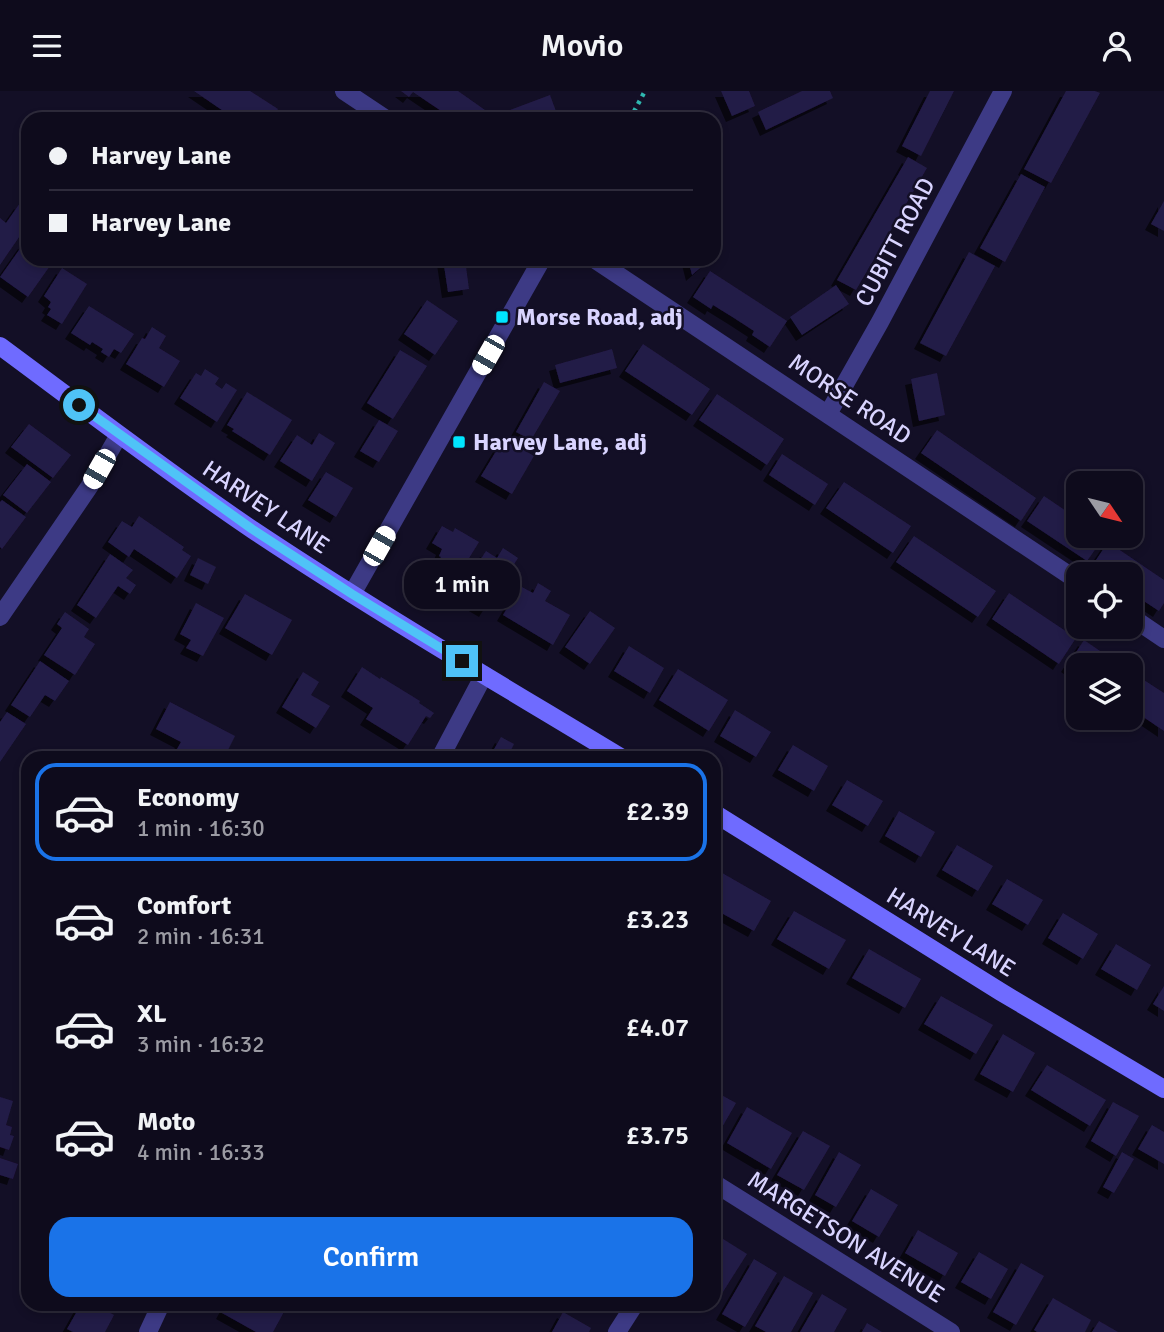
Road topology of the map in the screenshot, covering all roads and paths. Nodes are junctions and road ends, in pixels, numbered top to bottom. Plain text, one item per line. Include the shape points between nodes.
1 (344, 91) edge
2 (645, 91) edge
3 (1003, 91) edge
4 (376, 112) edge
5 (634, 112) edge
6 (538, 266) edge
7 (605, 266) edge
8 (0, 346) edge
9 (828, 414) junction
10 (119, 435) junction
11 (1066, 573) edge
12 (352, 594) junction
13 (0, 617) edge
14 (1143, 625) edge
15 (1164, 639) edge
16 (484, 675) junction
17 (444, 751) edge
18 (610, 751) edge
19 (721, 817) edge
20 (1164, 1089) edge
21 (721, 1187) edge
22 (158, 1311) edge
23 (630, 1311) edge
24 (148, 1332) edge
25 (617, 1332) edge
26 (951, 1332) edge

1 - 4 street
2 - 5 path
3 - 9 street, CUBITT ROAD
6 - 12 street
7 - 9 street, MORSE ROAD
8 - 10 street, HARVEY LANE
9 - 11 street, MORSE ROAD
10 - 12 street, HARVEY LANE
10 - 13 street
12 - 16 street, HARVEY LANE
14 - 15 street
16 - 17 street
16 - 18 street, HARVEY LANE
19 - 20 street, HARVEY LANE
21 - 26 street, MARGETSON AVENUE
22 - 24 street
23 - 25 street

